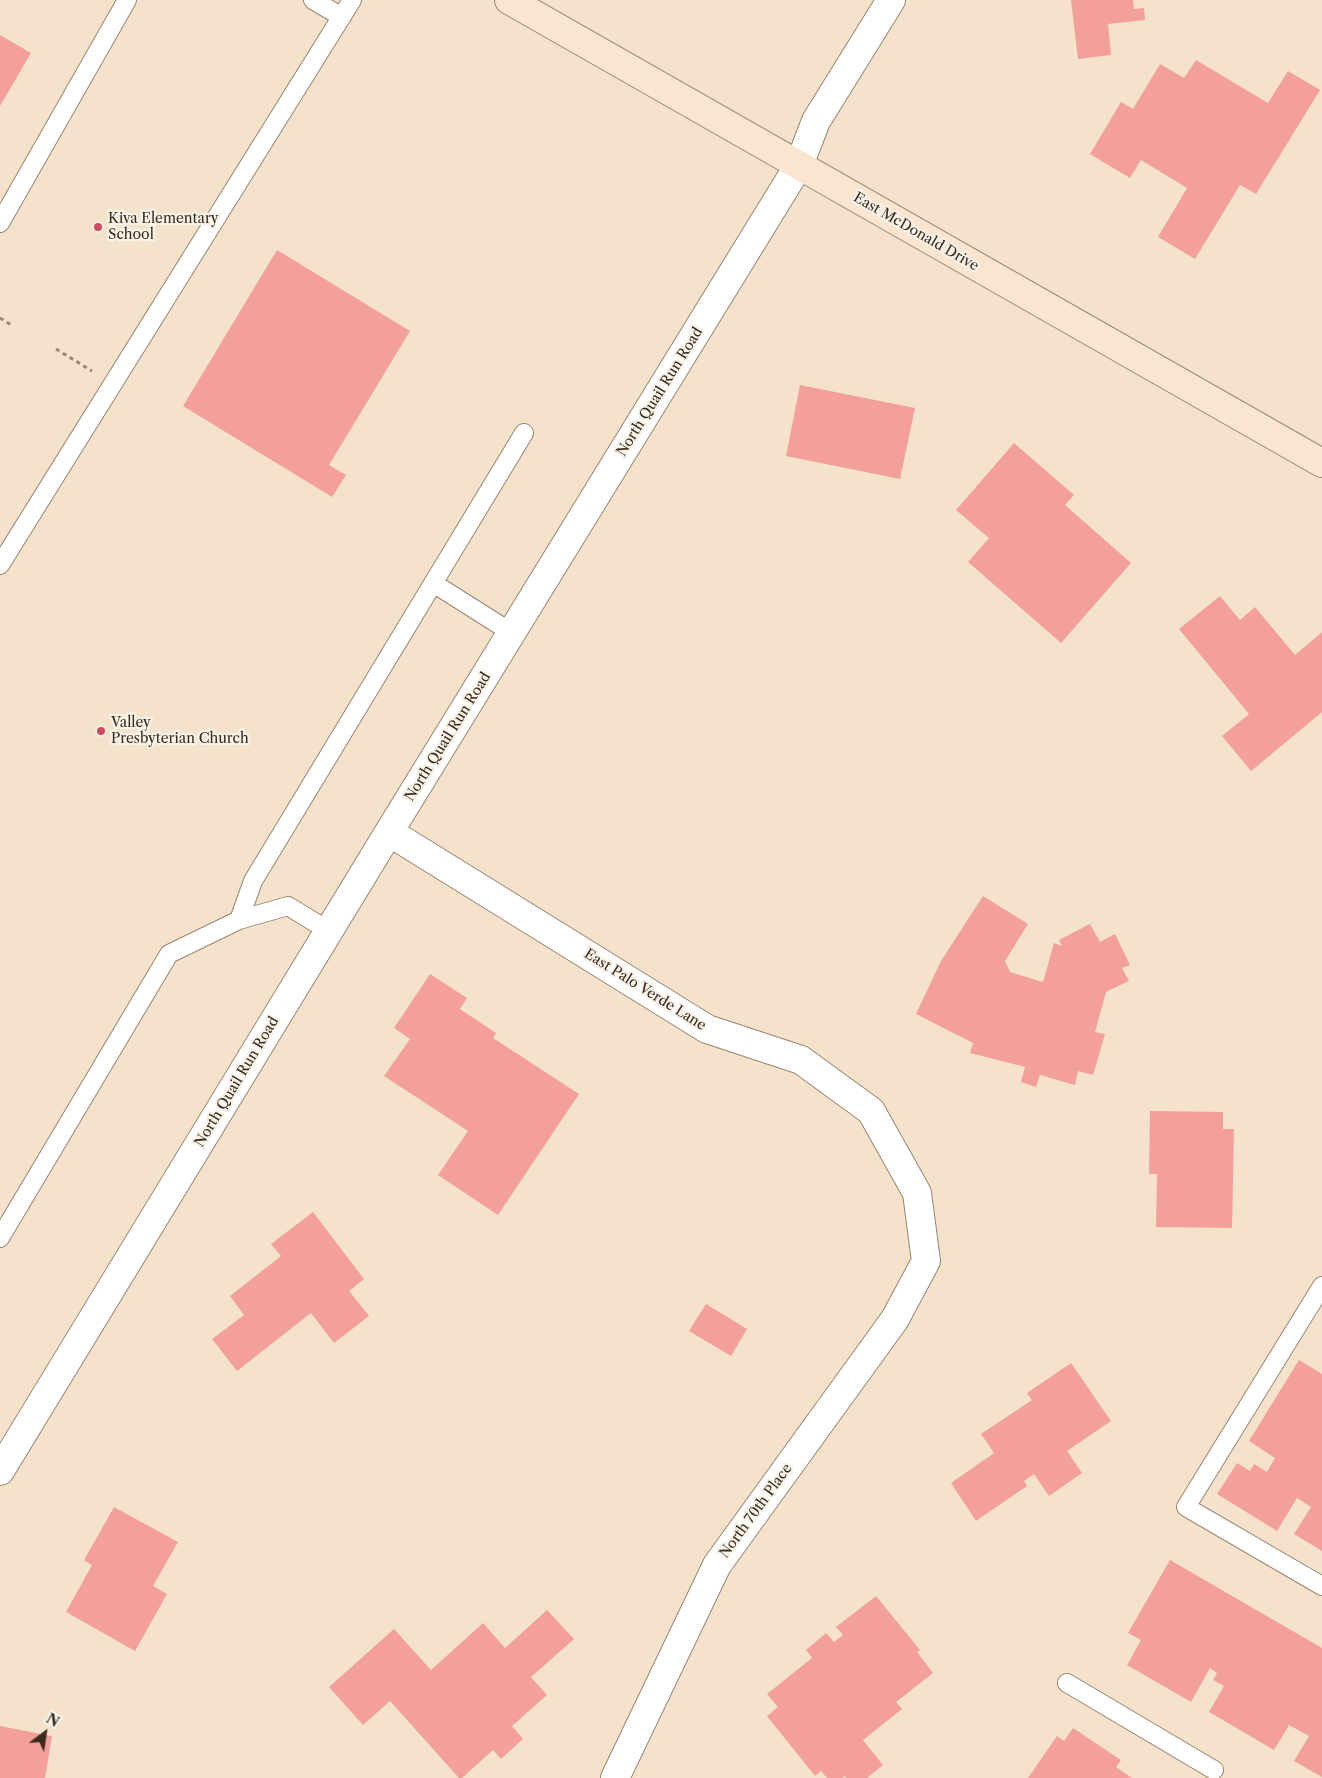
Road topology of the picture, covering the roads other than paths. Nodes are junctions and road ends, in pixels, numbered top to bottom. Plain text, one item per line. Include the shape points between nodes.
1 (127, 0) edge
2 (313, 0) edge
3 (352, 0) edge
4 (509, 0) edge
5 (891, 0) edge
6 (342, 17) junction
7 (799, 165) junction
8 (0, 224) edge
9 (524, 433) dead end
10 (1322, 463) edge
11 (5, 547) edge
12 (0, 565) edge
13 (433, 583) junction
14 (512, 633) junction
15 (389, 832) junction
16 (239, 920) junction
17 (329, 932) junction
18 (0, 1238) edge
19 (926, 1261) joint
20 (1322, 1286) edge
21 (0, 1472) edge
22 (1322, 1586) edge
23 (1067, 1683) dead end
24 (1217, 1775) edge
25 (615, 1778) edge

1 - 8 lane
2 - 6 lane
3 - 6 lane
4 - 7 street, East McDonald Drive
5 - 7 street, North Quail Run Road via 816,121
6 - 11 lane
7 - 10 street, East McDonald Drive
7 - 14 street, North Quail Run Road
9 - 13 lane
11 - 12 lane
13 - 14 lane
13 - 16 lane via 253,881
14 - 15 street, North Quail Run Road
15 - 17 street, North Quail Run Road
15 - 19 street, East Palo Verde Lane via 707,1029 801,1060 872,1111 917,1193
16 - 17 lane via 288,906
16 - 18 lane via 169,954
17 - 21 street, North Quail Run Road
19 - 25 street, North 70th Place via 895,1319 717,1565
20 - 22 lane via 1186,1506
23 - 24 lane

